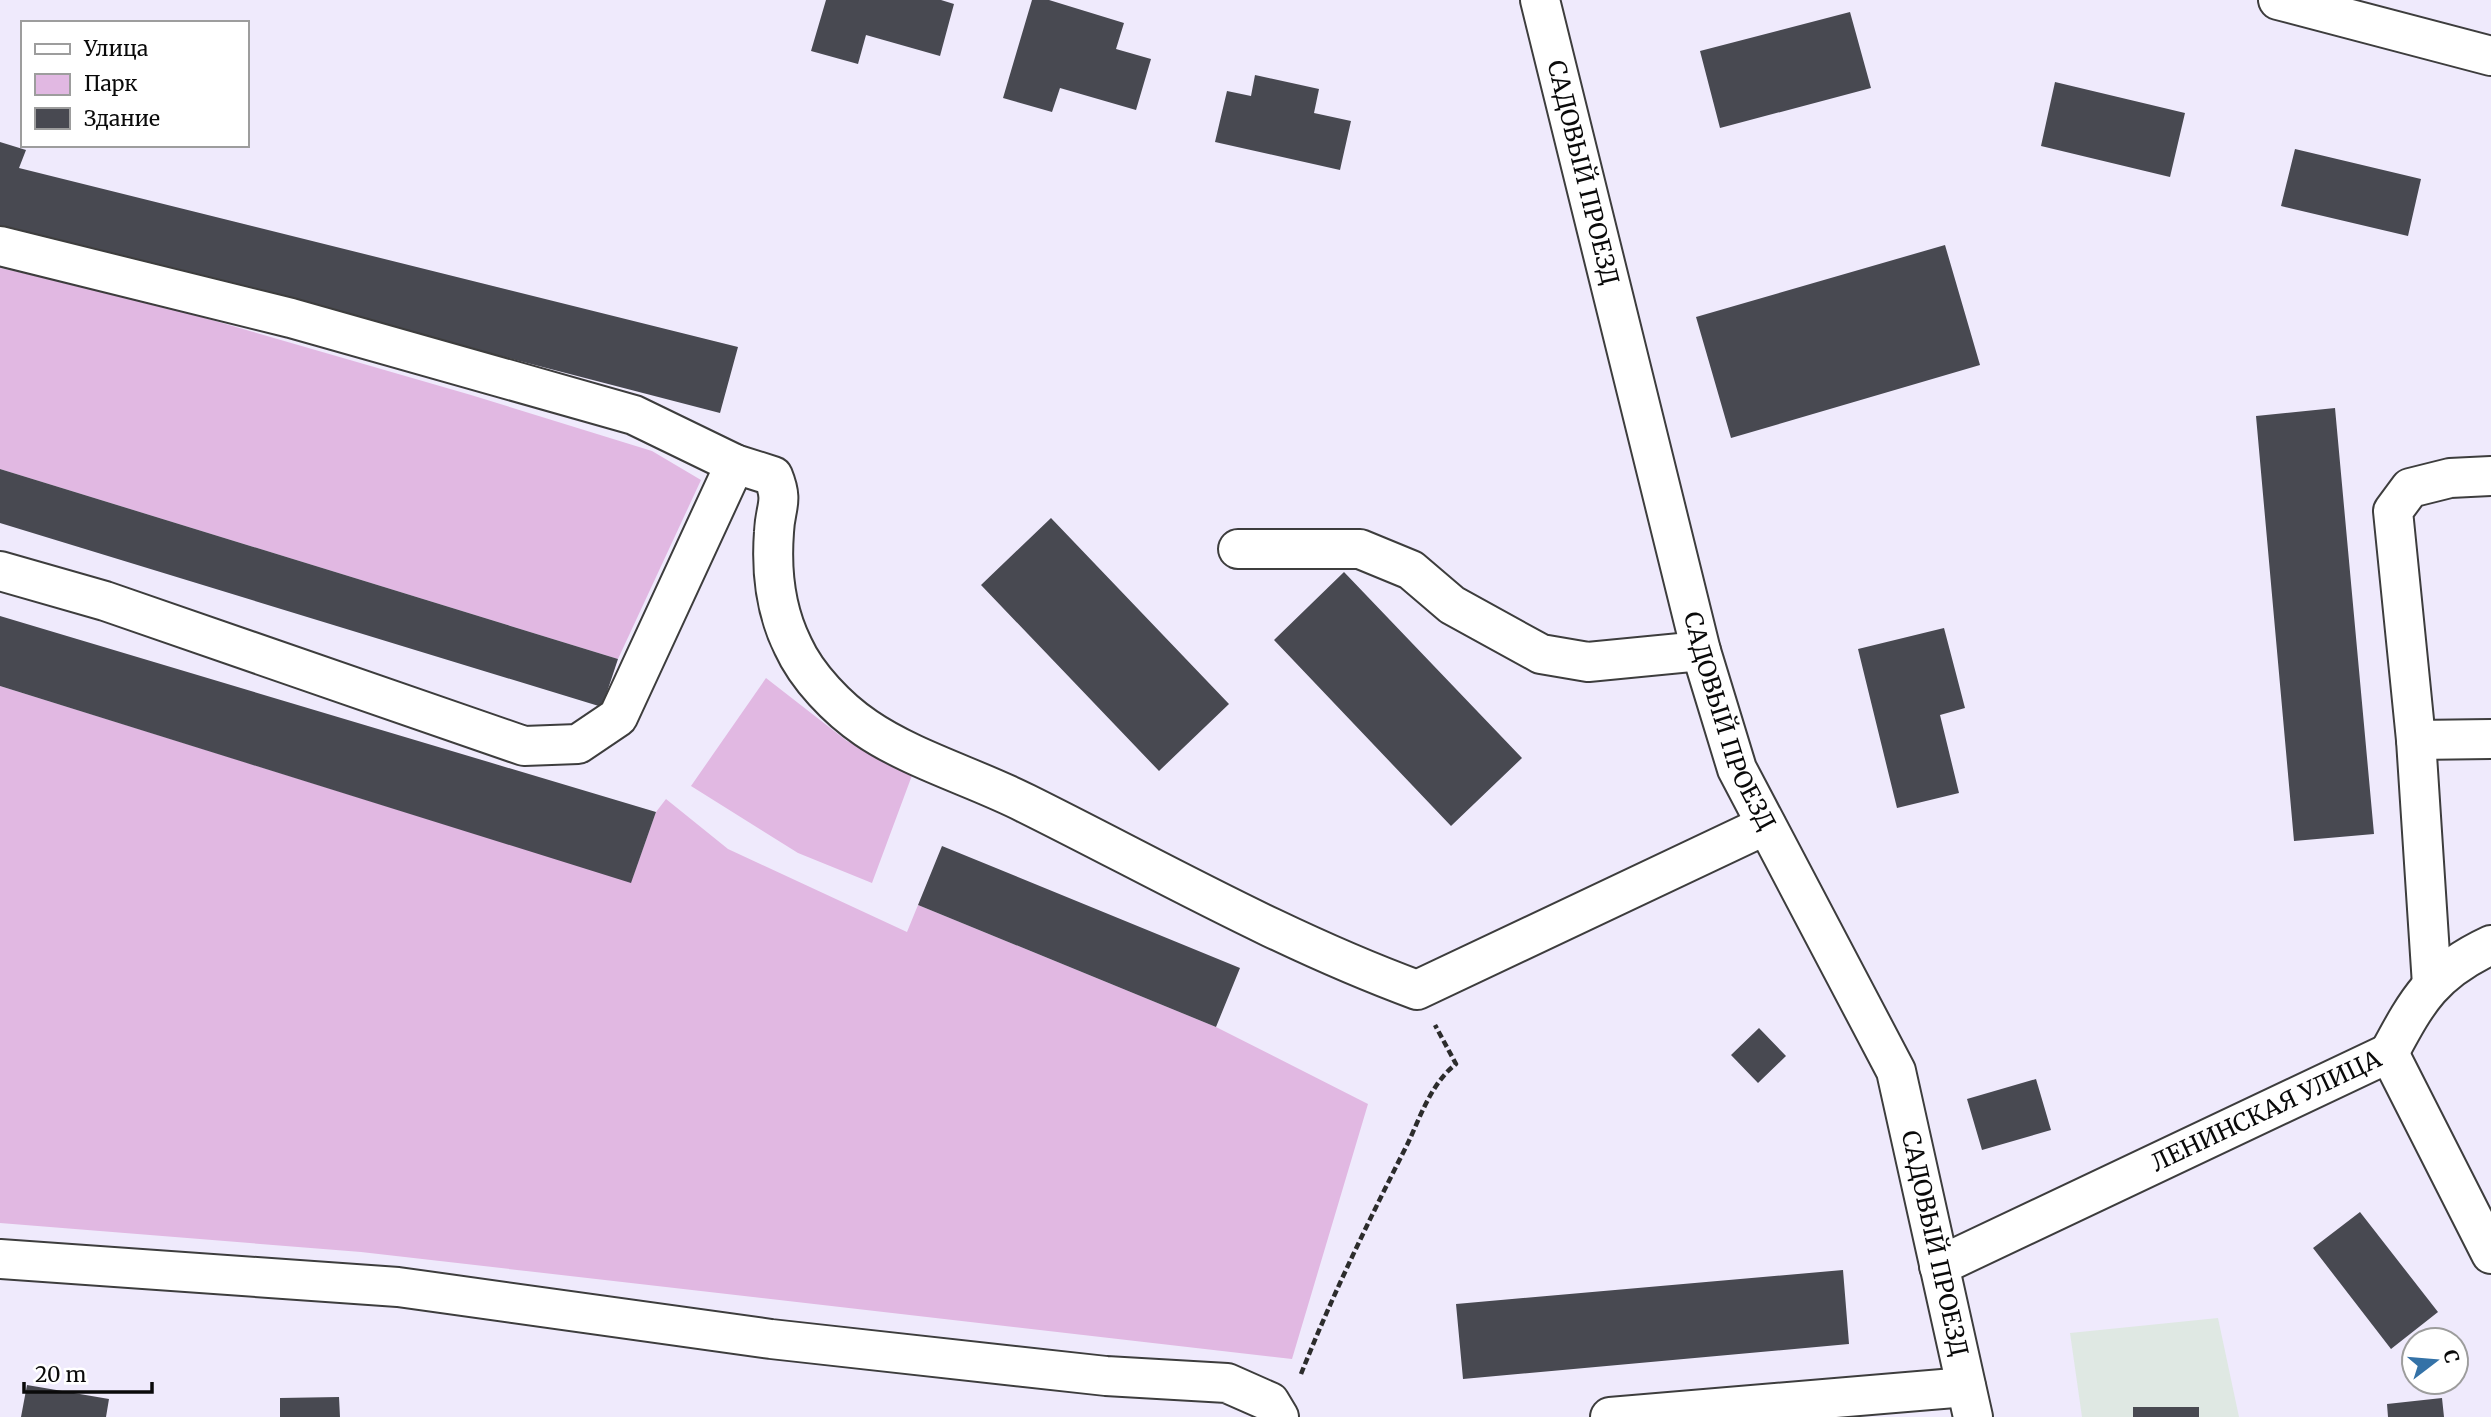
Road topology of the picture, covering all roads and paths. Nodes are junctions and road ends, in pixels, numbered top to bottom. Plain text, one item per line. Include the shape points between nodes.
1 (1540, 0) edge
2 (2278, 0) edge
3 (2491, 56) edge
4 (0, 246) edge
5 (735, 464) junction
6 (2491, 477) edge
7 (1238, 549) dead end
8 (0, 571) edge
9 (1702, 651) junction
10 (2491, 739) edge
11 (2416, 740) junction
12 (1766, 825) junction
13 (2491, 945) edge
14 (2432, 985) junction
15 (1417, 990) junction
16 (2389, 1053) junction
17 (2491, 1254) edge
18 (0, 1259) edge
19 (1939, 1266) junction
20 (1299, 1378) dead end
21 (1970, 1402) edge
22 (1279, 1417) edge
23 (1610, 1417) edge

1 - 9 street, САДОВЫЙ ПРОЕЗД
2 - 3 street
4 - 5 street via 292,318 634,415
5 - 8 street via 618,718 578,744 524,746 105,601
5 - 15 street via 773,476 780,495 774,531 775,597 793,647 825,692 867,729 1350,965
6 - 11 street via 2450,478 2410,488 2393,511
7 - 9 street via 1360,549 1411,570 1452,605 1541,654 1588,662
9 - 12 street, САДОВЫЙ ПРОЕЗД via 1737,769
10 - 11 street
11 - 14 street
12 - 15 street
12 - 19 street, САДОВЫЙ ПРОЕЗД via 1896,1071
13 - 14 street via 2465,957
14 - 16 street via 2419,997
15 - 20 path via 1456,1065 1442,1075 1398,1161
16 - 17 street, ЛЕНИНСКАЯ УЛИЦА
16 - 19 street, ЛЕНИНСКАЯ УЛИЦА
18 - 22 street via 398,1287 771,1339 1106,1376 1227,1383 1270,1402
19 - 21 street, САДОВЫЙ ПРОЕЗД
21 - 23 street

